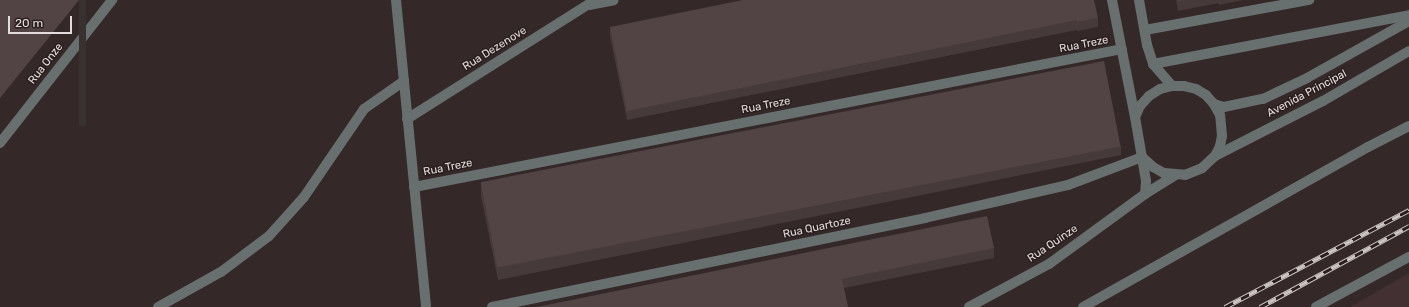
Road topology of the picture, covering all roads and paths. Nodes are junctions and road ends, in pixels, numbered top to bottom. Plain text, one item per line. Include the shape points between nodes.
1 (112, 0) edge
2 (396, 0) edge
3 (614, 0) edge
4 (1112, 0) edge
5 (1139, 0) edge
6 (1309, 0) edge
7 (590, 3) edge
8 (1409, 15) edge
9 (1409, 21) edge
10 (1145, 30) junction
11 (1122, 49) junction
12 (1409, 51) edge
13 (1153, 64) junction
14 (404, 81) junction
15 (1172, 86) junction
16 (1214, 104) junction
17 (1135, 117) junction
18 (407, 119) junction
19 (1409, 126) edge
20 (0, 143) edge
21 (1215, 156) junction
22 (1142, 157) junction
23 (1176, 175) junction
24 (414, 187) junction
25 (1145, 194) junction
26 (1409, 257) edge
27 (158, 307) edge
28 (426, 307) edge
29 (492, 307) edge
30 (969, 307) edge
31 (1083, 307) edge
32 (1316, 307) edge

1 - 20 street, Rua Onze
2 - 14 street
3 - 7 street
4 - 11 street
5 - 10 street
6 - 10 street
7 - 18 street, Rua Dezenove
8 - 13 street
9 - 16 street, Avenida Principal via 1307,78 1263,99 1224,107
10 - 13 street
11 - 17 street
11 - 24 street, Rua Treze
12 - 21 street, Avenida Principal via 1323,101
13 - 15 street
14 - 18 street
14 - 27 street via 364,109 304,197 269,236 221,272
15 - 16 street via 1196,89
15 - 17 street via 1160,89 1149,96
16 - 21 street via 1222,125 1220,146
17 - 22 street
18 - 24 street
19 - 31 street
21 - 23 street, Avenida Principal via 1194,172
22 - 23 street, Avenida Principal via 1164,173
22 - 25 street via 1146,180
22 - 29 street, Rua Quartoze via 1068,185 925,218
23 - 25 street, Rua Quinze
24 - 28 street
25 - 30 street, Rua Quinze via 1049,264
26 - 32 street

